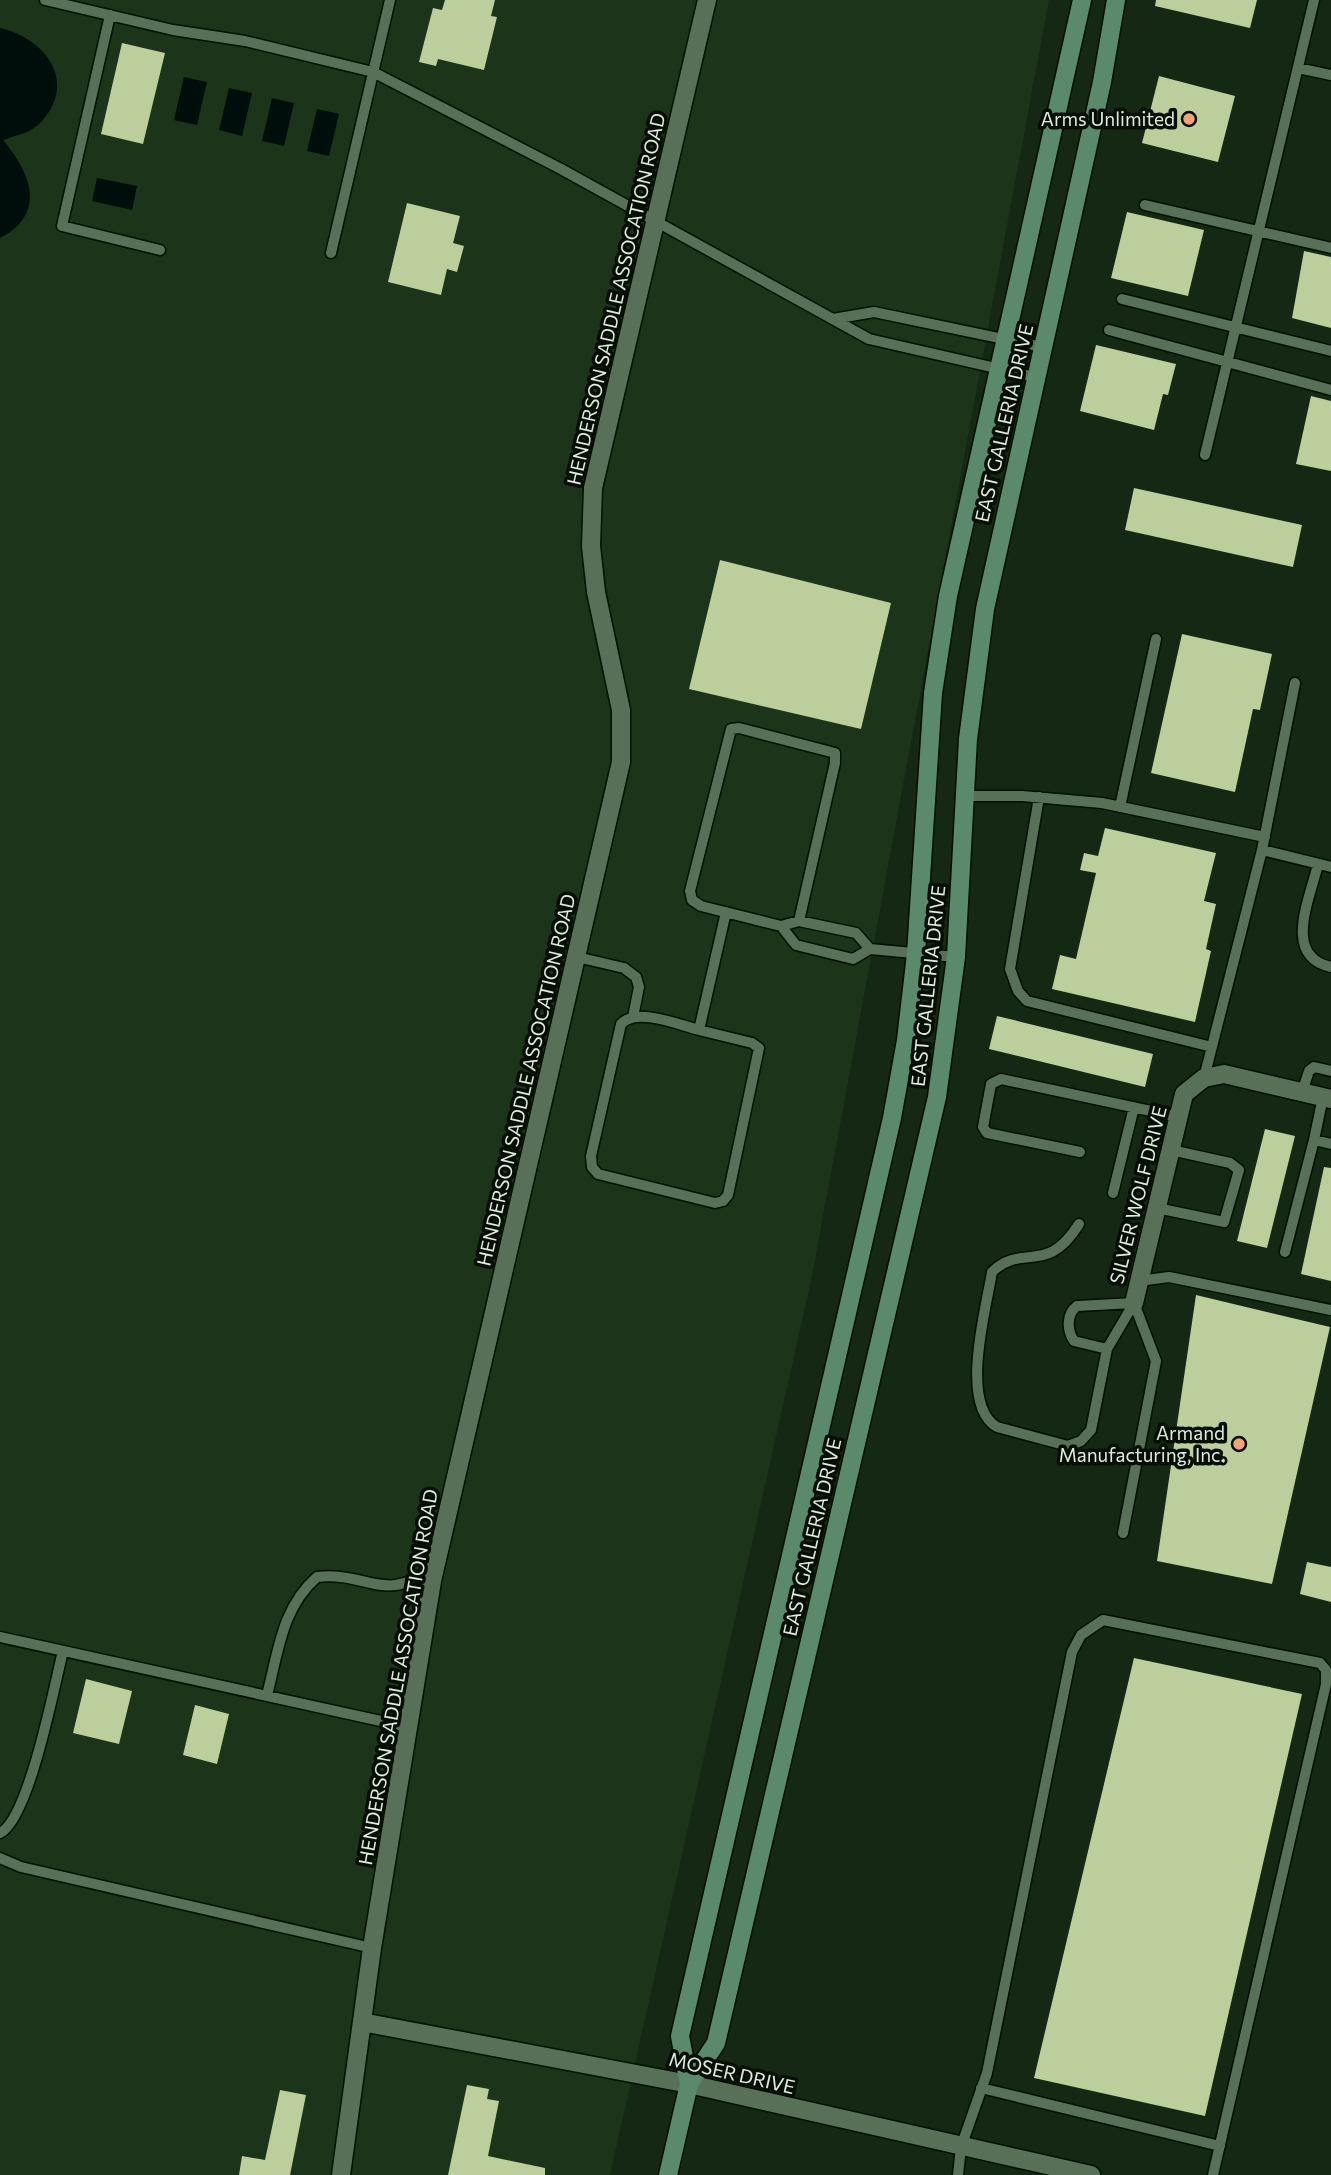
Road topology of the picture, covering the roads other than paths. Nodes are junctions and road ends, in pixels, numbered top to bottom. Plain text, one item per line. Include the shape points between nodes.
1 (45, 0) edge
2 (390, 0) edge
3 (707, 0) edge
4 (1082, 0) edge
5 (1116, 0) edge
6 (1314, 0) edge
7 (70, 3) edge
8 (110, 15) junction
9 (1298, 68) junction
10 (373, 72) junction
11 (1331, 75) edge
12 (1145, 205) dead end
13 (655, 221) junction
14 (1258, 232) junction
15 (1331, 248) edge
16 (160, 250) dead end
17 (331, 253) dead end
18 (1122, 299) dead end
19 (834, 319) junction
20 (1236, 326) junction
21 (1109, 331) dead end
22 (1006, 340) junction
23 (1042, 347) junction
24 (1331, 351) edge
25 (1227, 361) junction
26 (999, 369) junction
27 (1035, 377) junction
28 (1331, 390) edge
29 (1205, 455) dead end
30 (1156, 639) dead end
31 (1295, 683) dead end
32 (965, 796) junction
33 (1039, 797) junction
34 (1120, 807) junction
35 (1265, 837) junction
36 (1262, 850) junction
37 (1318, 863) junction
38 (1331, 867) edge
39 (726, 912) junction
40 (799, 921) junction
41 (781, 926) junction
42 (870, 949) junction
43 (916, 954) junction
44 (577, 957) junction
45 (956, 957) junction
46 (1331, 967) edge
47 (633, 1017) junction
48 (699, 1030) junction
49 (1212, 1047) junction
50 (1331, 1071) edge
51 (1211, 1076) junction
52 (1302, 1092) junction
53 (1327, 1098) edge
54 (1134, 1107) junction
55 (1179, 1117) junction
56 (1314, 1140) junction
57 (1331, 1144) edge
58 (1171, 1150) junction
59 (1080, 1152) dead end
60 (1113, 1193) dead end
61 (1157, 1208) junction
62 (1079, 1224) dead end
63 (1286, 1252) dead end
64 (1139, 1281) junction
65 (1134, 1303) junction
66 (1331, 1311) edge
67 (1107, 1349) junction
68 (1123, 1532) dead end
69 (436, 1564) junction
70 (0, 1637) edge
71 (63, 1651) junction
72 (267, 1695) junction
73 (408, 1727) junction
74 (0, 1833) edge
75 (0, 1858) edge
76 (372, 1948) junction
77 (362, 2022) junction
78 (689, 2084) junction
79 (981, 2088) junction
80 (1220, 2146) junction
81 (961, 2147) junction
82 (1071, 2173) edge
83 (341, 2175) edge
84 (668, 2175) edge
85 (958, 2175) edge
86 (1091, 2175) edge
87 (1213, 2175) edge

1 - 7 lane
2 - 10 lane
3 - 13 street, HENDERSON SADDLE ASSOCATION ROAD
4 - 22 main road, EAST GALLERIA DRIVE
5 - 23 main road, EAST GALLERIA DRIVE
6 - 9 lane
7 - 8 lane
8 - 10 lane
8 - 16 lane via 62,226
9 - 11 lane
9 - 14 lane
10 - 13 lane
10 - 17 lane
12 - 14 lane
13 - 19 lane
13 - 44 street, HENDERSON SADDLE ASSOCATION ROAD via 593,488 591,546 621,710 621,762
14 - 15 lane
14 - 20 lane
18 - 20 lane
19 - 22 lane via 874,312
19 - 26 lane via 869,339
20 - 24 lane
20 - 25 lane
21 - 25 lane
22 - 23 lane
22 - 26 main road, EAST GALLERIA DRIVE
23 - 27 main road, EAST GALLERIA DRIVE
25 - 28 lane
25 - 29 lane
26 - 27 lane
26 - 43 main road, EAST GALLERIA DRIVE via 948,596 933,693
27 - 32 main road, EAST GALLERIA DRIVE via 985,609
30 - 34 lane
31 - 35 lane
32 - 33 lane
32 - 45 main road, EAST GALLERIA DRIVE
33 - 34 lane
33 - 49 lane via 1010,969 1018,991 1027,1002
34 - 35 lane
35 - 36 lane
36 - 37 lane
36 - 49 lane
37 - 38 lane
37 - 46 lane via 1301,940 1306,954 1317,964
39 - 40 lane via 692,901 690,891 730,729 739,728 835,753
39 - 41 lane
39 - 48 lane
40 - 41 lane
40 - 42 lane via 856,933
41 - 42 lane via 796,944 853,959
42 - 43 lane
43 - 45 lane
43 - 78 main road, EAST GALLERIA DRIVE via 906,1040 875,1195 680,2036
44 - 47 lane via 624,968 636,976 639,987
44 - 69 street, HENDERSON SADDLE ASSOCATION ROAD
45 - 78 main road, EAST GALLERIA DRIVE via 946,1048 926,1150 716,2043
47 - 48 lane
47 - 48 lane via 621,1024 592,1167 598,1174 715,1203 728,1195 759,1048
49 - 51 lane
50 - 52 lane via 1314,1067 1308,1071
51 - 52 street
51 - 55 street, SILVER WOLF DRIVE via 1184,1094
52 - 53 street
53 - 56 lane
54 - 55 lane
54 - 59 lane via 1001,1079 991,1084 983,1127 987,1133
54 - 60 lane
55 - 58 street, SILVER WOLF DRIVE
56 - 57 lane
56 - 63 lane
58 - 61 street, SILVER WOLF DRIVE
58 - 61 lane via 1230,1163 1239,1170 1224,1222
61 - 64 street, SILVER WOLF DRIVE
62 - 67 lane via 1054,1252 1040,1259 1002,1263 992,1272 978,1352 978,1397 987,1421 1068,1446 1081,1441 1091,1430
64 - 65 street, SILVER WOLF DRIVE
64 - 66 lane via 1170,1277
65 - 67 lane
65 - 67 lane via 1072,1310 1069,1325 1074,1341
65 - 68 lane via 1156,1361
69 - 72 lane via 406,1585 317,1577 288,1615
69 - 73 street, HENDERSON SADDLE ASSOCATION ROAD
70 - 71 lane
71 - 72 lane
71 - 74 lane via 24,1801 9,1829
72 - 73 lane
73 - 76 street, HENDERSON SADDLE ASSOCATION ROAD
75 - 76 lane via 21,1867
76 - 77 street, HENDERSON SADDLE ASSOCATION ROAD
77 - 78 street, MOSER DRIVE
77 - 83 street, HENDERSON SADDLE ASSOCATION ROAD
78 - 81 street, MOSER DRIVE
78 - 84 main road, EAST GALLERIA DRIVE
79 - 80 lane
79 - 80 lane via 1072,1652 1081,1635 1103,1620 1320,1663 1326,1670 1326,1684
79 - 81 lane
80 - 87 lane
81 - 82 street, MOSER DRIVE
81 - 85 lane
82 - 86 street, MOSER DRIVE

